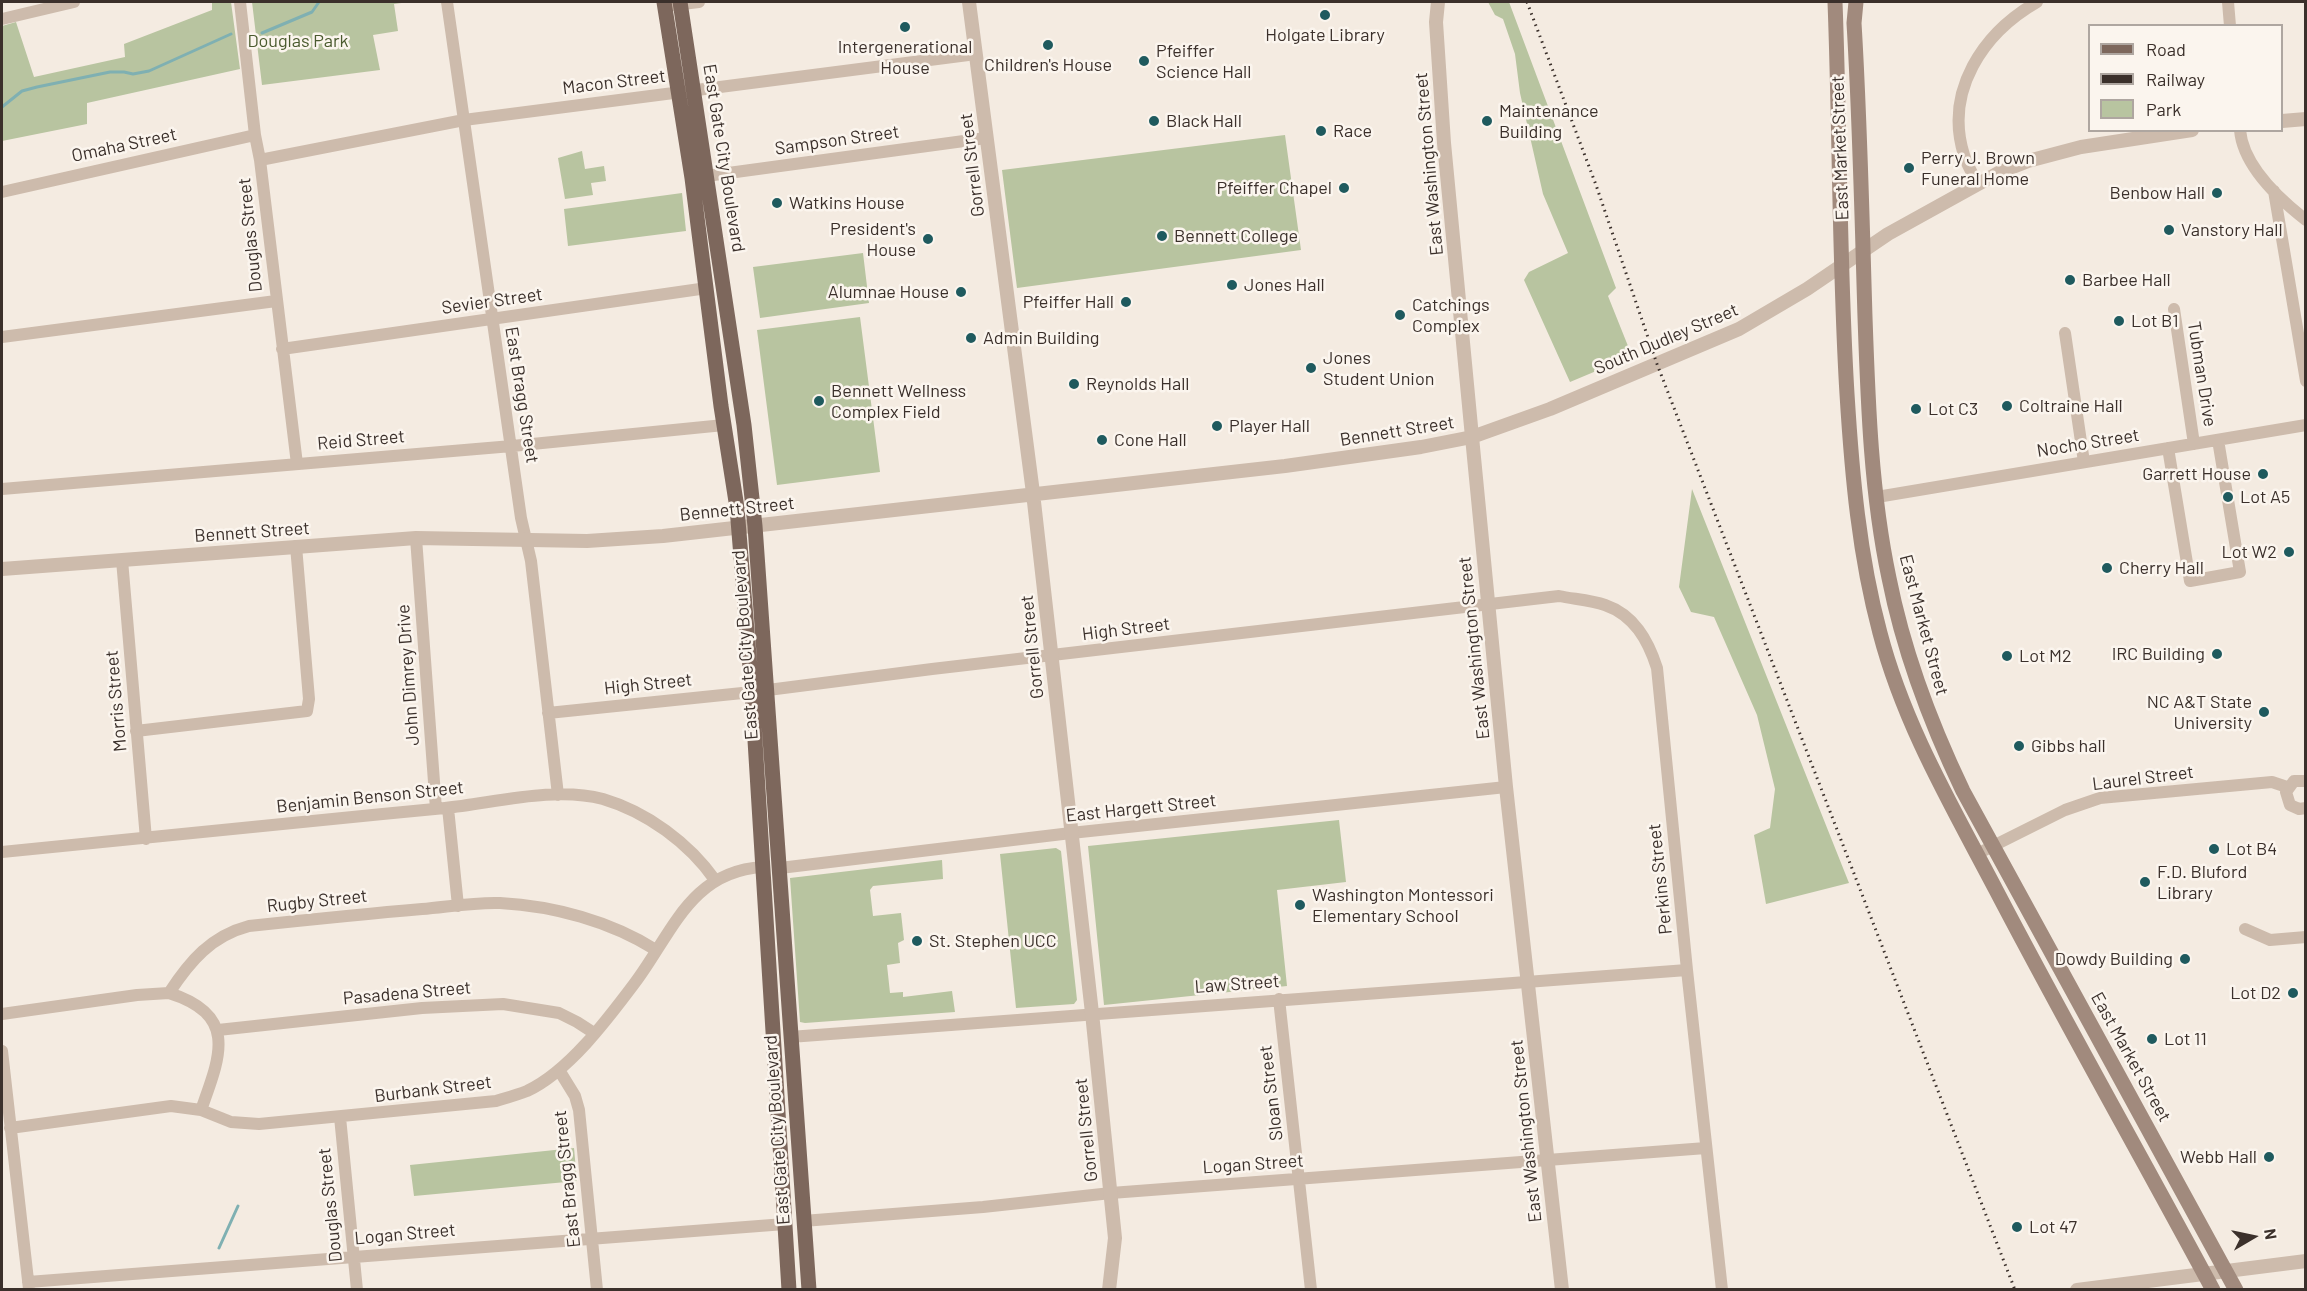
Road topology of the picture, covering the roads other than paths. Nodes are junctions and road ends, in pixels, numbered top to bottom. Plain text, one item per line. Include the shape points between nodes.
1 (74, 2) edge
2 (240, 2) edge
3 (447, 2) edge
4 (699, 2) edge
5 (969, 2) edge
6 (1438, 2) edge
7 (1835, 2) edge
8 (1842, 2) edge
9 (1856, 2) edge
10 (2037, 2) edge
11 (2228, 2) edge
12 (672, 3) edge
13 (2, 19) edge
14 (1854, 23) junction
15 (2230, 24) edge
16 (976, 54) junction
17 (694, 90) junction
18 (679, 92) junction
19 (2306, 119) edge
20 (464, 120) junction
21 (2283, 122) edge
22 (2179, 132) edge
23 (2240, 132) edge
24 (255, 135) junction
25 (986, 138) junction
26 (260, 160) junction
27 (700, 177) junction
28 (1978, 184) junction
29 (2274, 191) junction
30 (2, 192) edge
31 (2306, 220) edge
32 (1863, 251) junction
33 (1842, 266) junction
34 (707, 288) junction
35 (276, 302) junction
36 (2174, 309) dead end
37 (492, 320) junction
38 (2065, 333) dead end
39 (2, 338) edge
40 (282, 349) junction
41 (2306, 381) edge
42 (724, 425) junction
43 (2306, 425) edge
44 (1472, 437) junction
45 (2218, 440) junction
46 (2194, 444) junction
47 (512, 446) junction
48 (2168, 448) junction
49 (2084, 462) junction
50 (297, 464) junction
51 (2, 489) edge
52 (1033, 493) junction
53 (1877, 497) junction
54 (755, 526) junction
55 (739, 527) junction
56 (416, 538) junction
57 (526, 539) junction
58 (296, 546) junction
59 (122, 560) junction
60 (2, 569) edge
61 (1488, 605) junction
62 (1051, 656) junction
63 (768, 690) junction
64 (752, 692) junction
65 (548, 713) junction
66 (136, 731) junction
67 (2306, 781) edge
68 (1506, 787) junction
69 (2287, 787) junction
70 (558, 795) junction
71 (442, 808) junction
72 (2306, 808) edge
73 (1071, 833) junction
74 (146, 839) junction
75 (1993, 846) junction
76 (2, 852) edge
77 (1977, 854) junction
78 (763, 867) junction
79 (780, 868) junction
80 (715, 880) junction
81 (458, 906) junction
82 (2245, 930) dead end
83 (2306, 937) edge
84 (656, 950) junction
85 (1687, 970) junction
86 (1528, 982) junction
87 (169, 993) junction
88 (2053, 998) junction
89 (1278, 999) junction
90 (1092, 1013) junction
91 (2, 1014) edge
92 (218, 1030) junction
93 (594, 1033) junction
94 (790, 1037) junction
95 (2, 1051) edge
96 (2110, 1059) junction
97 (559, 1070) junction
98 (201, 1110) junction
99 (340, 1117) junction
100 (10, 1128) junction
101 (1706, 1148) junction
102 (1548, 1160) junction
103 (1299, 1179) junction
104 (1111, 1193) junction
105 (803, 1221) junction
106 (786, 1224) junction
107 (592, 1237) junction
108 (354, 1256) junction
109 (2306, 1261) edge
110 (2226, 1272) junction
111 (2205, 1274) junction
112 (29, 1286) edge
113 (357, 1290) edge
114 (597, 1290) edge
115 (789, 1290) edge
116 (809, 1290) edge
117 (1109, 1290) edge
118 (1311, 1290) edge
119 (1562, 1290) edge
120 (1722, 1290) edge
121 (2077, 1290) edge
122 (2213, 1290) edge
123 (2236, 1290) edge

1 - 13 street
2 - 24 street, Douglas Street
3 - 20 street, East Bragg Street
4 - 12 street
5 - 16 street, Gorrell Street
6 - 44 street, East Washington Street via 1444,143
7 - 33 main road, East Market Street
8 - 14 main road
9 - 14 main road, East Market Street
10 - 28 street via 2018,13 1983,47 1962,87 1959,132 1966,163
11 - 15 street
12 - 17 main road, East Gate City Boulevard
12 - 18 main road, East Gate City Boulevard
14 - 32 main road, East Market Street
16 - 17 street, Macon Street
16 - 25 street, Gorrell Street
17 - 18 street, Macon Street
17 - 27 main road, East Gate City Boulevard
18 - 20 street, Macon Street
18 - 27 main road, East Gate City Boulevard
19 - 21 street
20 - 26 street, Macon Street
20 - 37 street, East Bragg Street
22 - 28 street, South Dudley Street via 2081,147 2028,161
23 - 29 street via 2247,155
24 - 26 street, Douglas Street
24 - 30 street, Omaha Street
25 - 27 street, Sampson Street
25 - 52 street, Gorrell Street
26 - 35 street, Douglas Street
27 - 34 main road, East Gate City Boulevard
27 - 54 main road, East Gate City Boulevard via 744,425
28 - 32 street, South Dudley Street
29 - 31 street
29 - 41 street
32 - 33 street, South Dudley Street
32 - 53 main road, East Market Street via 1868,404
33 - 44 street, South Dudley Street via 1740,329 1550,409
33 - 77 main road, East Market Street via 1852,469 1861,549 1880,634 1910,723
34 - 37 street, Sevier Street
34 - 42 main road, East Gate City Boulevard
35 - 39 street
35 - 40 street, Douglas Street
36 - 46 street, Tubman Drive
37 - 40 street, Sevier Street
37 - 47 street, East Bragg Street
38 - 49 street
40 - 50 street, Douglas Street
42 - 47 street, Reid Street
42 - 55 main road, East Gate City Boulevard
43 - 45 street, Nocho Street
44 - 52 street, Bennett Street via 1285,466
44 - 61 street, East Washington Street
45 - 46 street, Nocho Street
45 - 48 street via 2240,572 2190,580
46 - 48 street, Nocho Street
47 - 50 street, Reid Street
47 - 57 street, East Bragg Street
48 - 49 street, Nocho Street
49 - 53 street, Nocho Street
50 - 51 street, Reid Street
52 - 54 street, Bennett Street
52 - 62 street, Gorrell Street
53 - 75 main road, East Market Street via 1888,578 1912,668 1936,735
54 - 55 street, Bennett Street
54 - 63 main road, East Gate City Boulevard
55 - 57 street, Bennett Street via 627,539
55 - 64 main road, East Gate City Boulevard
56 - 57 street, Bennett Street
56 - 58 street, Bennett Street
56 - 71 street, John Dimrey Drive
57 - 65 street, East Bragg Street
58 - 59 street, Bennett Street
58 - 66 street via 307,711
59 - 60 street, Bennett Street
59 - 66 street, Morris Street
61 - 62 street, High Street
61 - 68 street, East Washington Street
61 - 85 street, Perkins Street via 1558,596 1605,605 1640,630 1650,645 1657,668
62 - 63 street, High Street
62 - 73 street, Gorrell Street
63 - 79 main road, East Gate City Boulevard
64 - 65 street, High Street
64 - 78 main road, East Gate City Boulevard
65 - 70 street, East Bragg Street
66 - 74 street, Morris Street
67 - 69 street via 2294,781
68 - 73 street, East Hargett Street
68 - 86 street, East Washington Street
69 - 72 street via 2290,805
69 - 75 street, Laurel Street via 2272,782 2100,798 2065,810
70 - 71 street, Benjamin Benson Street
70 - 80 street, Benjamin Benson Street via 603,800 656,824 697,856
71 - 74 street, Benjamin Benson Street
71 - 81 street, John Dimrey Drive
73 - 79 street, East Hargett Street
73 - 90 street, Gorrell Street
74 - 76 street, Benjamin Benson Street
75 - 77 street, Laurel Street
75 - 96 main road, East Market Street
77 - 88 main road, East Market Street
78 - 80 street, Burbank Street via 738,870
78 - 106 main road, East Gate City Boulevard
79 - 94 main road, East Gate City Boulevard
80 - 84 street, Burbank Street via 694,898
81 - 84 street, Rugby Street via 499,903 583,916 634,936
81 - 87 street, Rugby Street via 233,930 198,954
82 - 83 street via 2270,940
84 - 93 street, Burbank Street
85 - 86 street, Law Street
85 - 101 street, Perkins Street
86 - 89 street, Law Street
86 - 102 street, East Washington Street
87 - 91 street
87 - 92 street via 201,1008
88 - 96 main road via 2066,999
88 - 111 main road, East Market Street
89 - 90 street, Law Street
89 - 103 street, Sloan Street
90 - 94 street, Law Street
90 - 104 street, Gorrell Street
92 - 93 street, Pasadena Street via 422,1008 504,1004 559,1013
92 - 98 street via 220,1050
93 - 97 street, Burbank Street
94 - 105 main road, East Gate City Boulevard
95 - 100 street
96 - 110 main road, East Market Street
97 - 99 street, Burbank Street via 528,1090 496,1101
97 - 107 street, East Bragg Street via 572,1089 579,1110
98 - 99 street, Burbank Street via 231,1122 259,1124
98 - 100 street, Burbank Street via 171,1106
99 - 108 street, Douglas Street
100 - 112 street
101 - 102 street, Logan Street
101 - 120 street, Perkins Street
102 - 103 street, Logan Street
102 - 119 street, East Washington Street
103 - 104 street, Logan Street
103 - 118 street, Sloan Street
104 - 105 street, Logan Street
104 - 117 street, Gorrell Street via 1115,1238
105 - 116 main road, East Gate City Boulevard
106 - 107 street, Logan Street
106 - 115 main road, East Gate City Boulevard
107 - 108 street, Logan Street
107 - 114 street, East Bragg Street
108 - 112 street, Logan Street
108 - 113 street, Douglas Street
109 - 110 street
110 - 111 street
110 - 123 main road, East Market Street
111 - 121 street
111 - 122 main road, East Market Street

